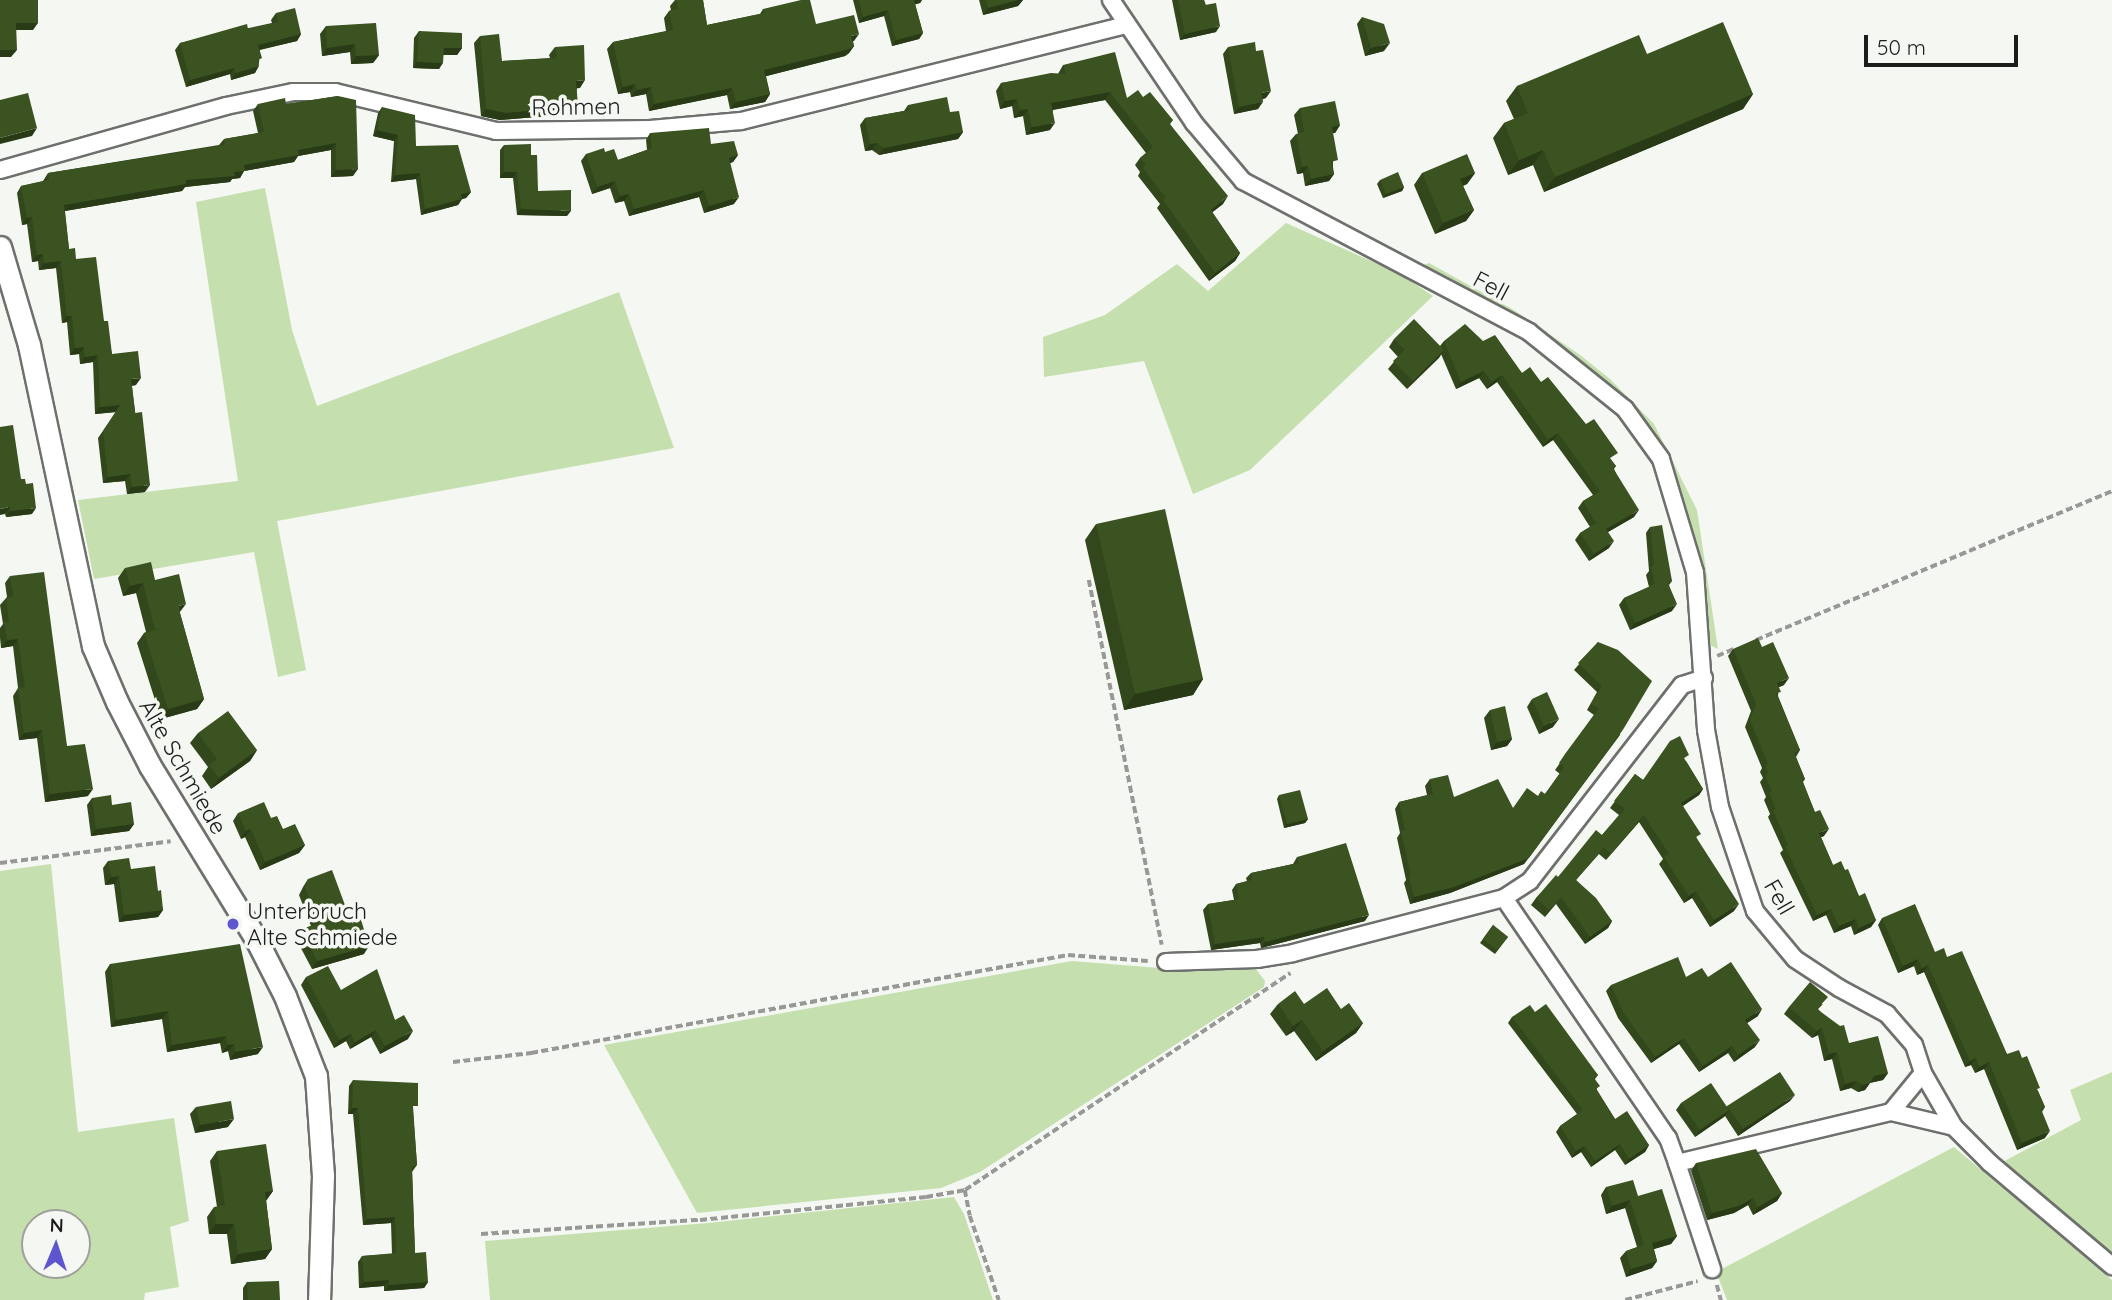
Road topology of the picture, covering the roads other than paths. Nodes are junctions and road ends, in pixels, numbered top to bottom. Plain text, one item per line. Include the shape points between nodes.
1 (1111, 0) edge
2 (1126, 25) junction
3 (0, 170) edge
4 (0, 247) edge
5 (1703, 670) junction
6 (1504, 898) junction
7 (1166, 962) road end
8 (1923, 1073) junction
9 (1891, 1112) junction
10 (1954, 1127) junction
11 (1677, 1163) junction
12 (2112, 1266) edge
13 (1706, 1274) road end
14 (318, 1300) edge

1 - 2 street
2 - 3 street, Rohmen via 741,121 650,129 496,131 335,92 293,92 226,106
2 - 5 street, Fell via 1194,123 1243,181 1529,332 1625,409 1661,459 1695,572
4 - 14 street, Alte Schmiede via 29,345 93,646 117,702 192,838 262,950 316,1076 323,1175
5 - 6 street via 1682,685 1530,881
5 - 8 street, Fell via 1706,730 1720,807 1755,911 1795,959 1888,1014 1914,1045
6 - 7 street via 1293,953
6 - 11 street via 1668,1138
8 - 9 street
8 - 10 street, Fell
9 - 10 street
9 - 11 street
10 - 12 street, Fell
11 - 13 street

